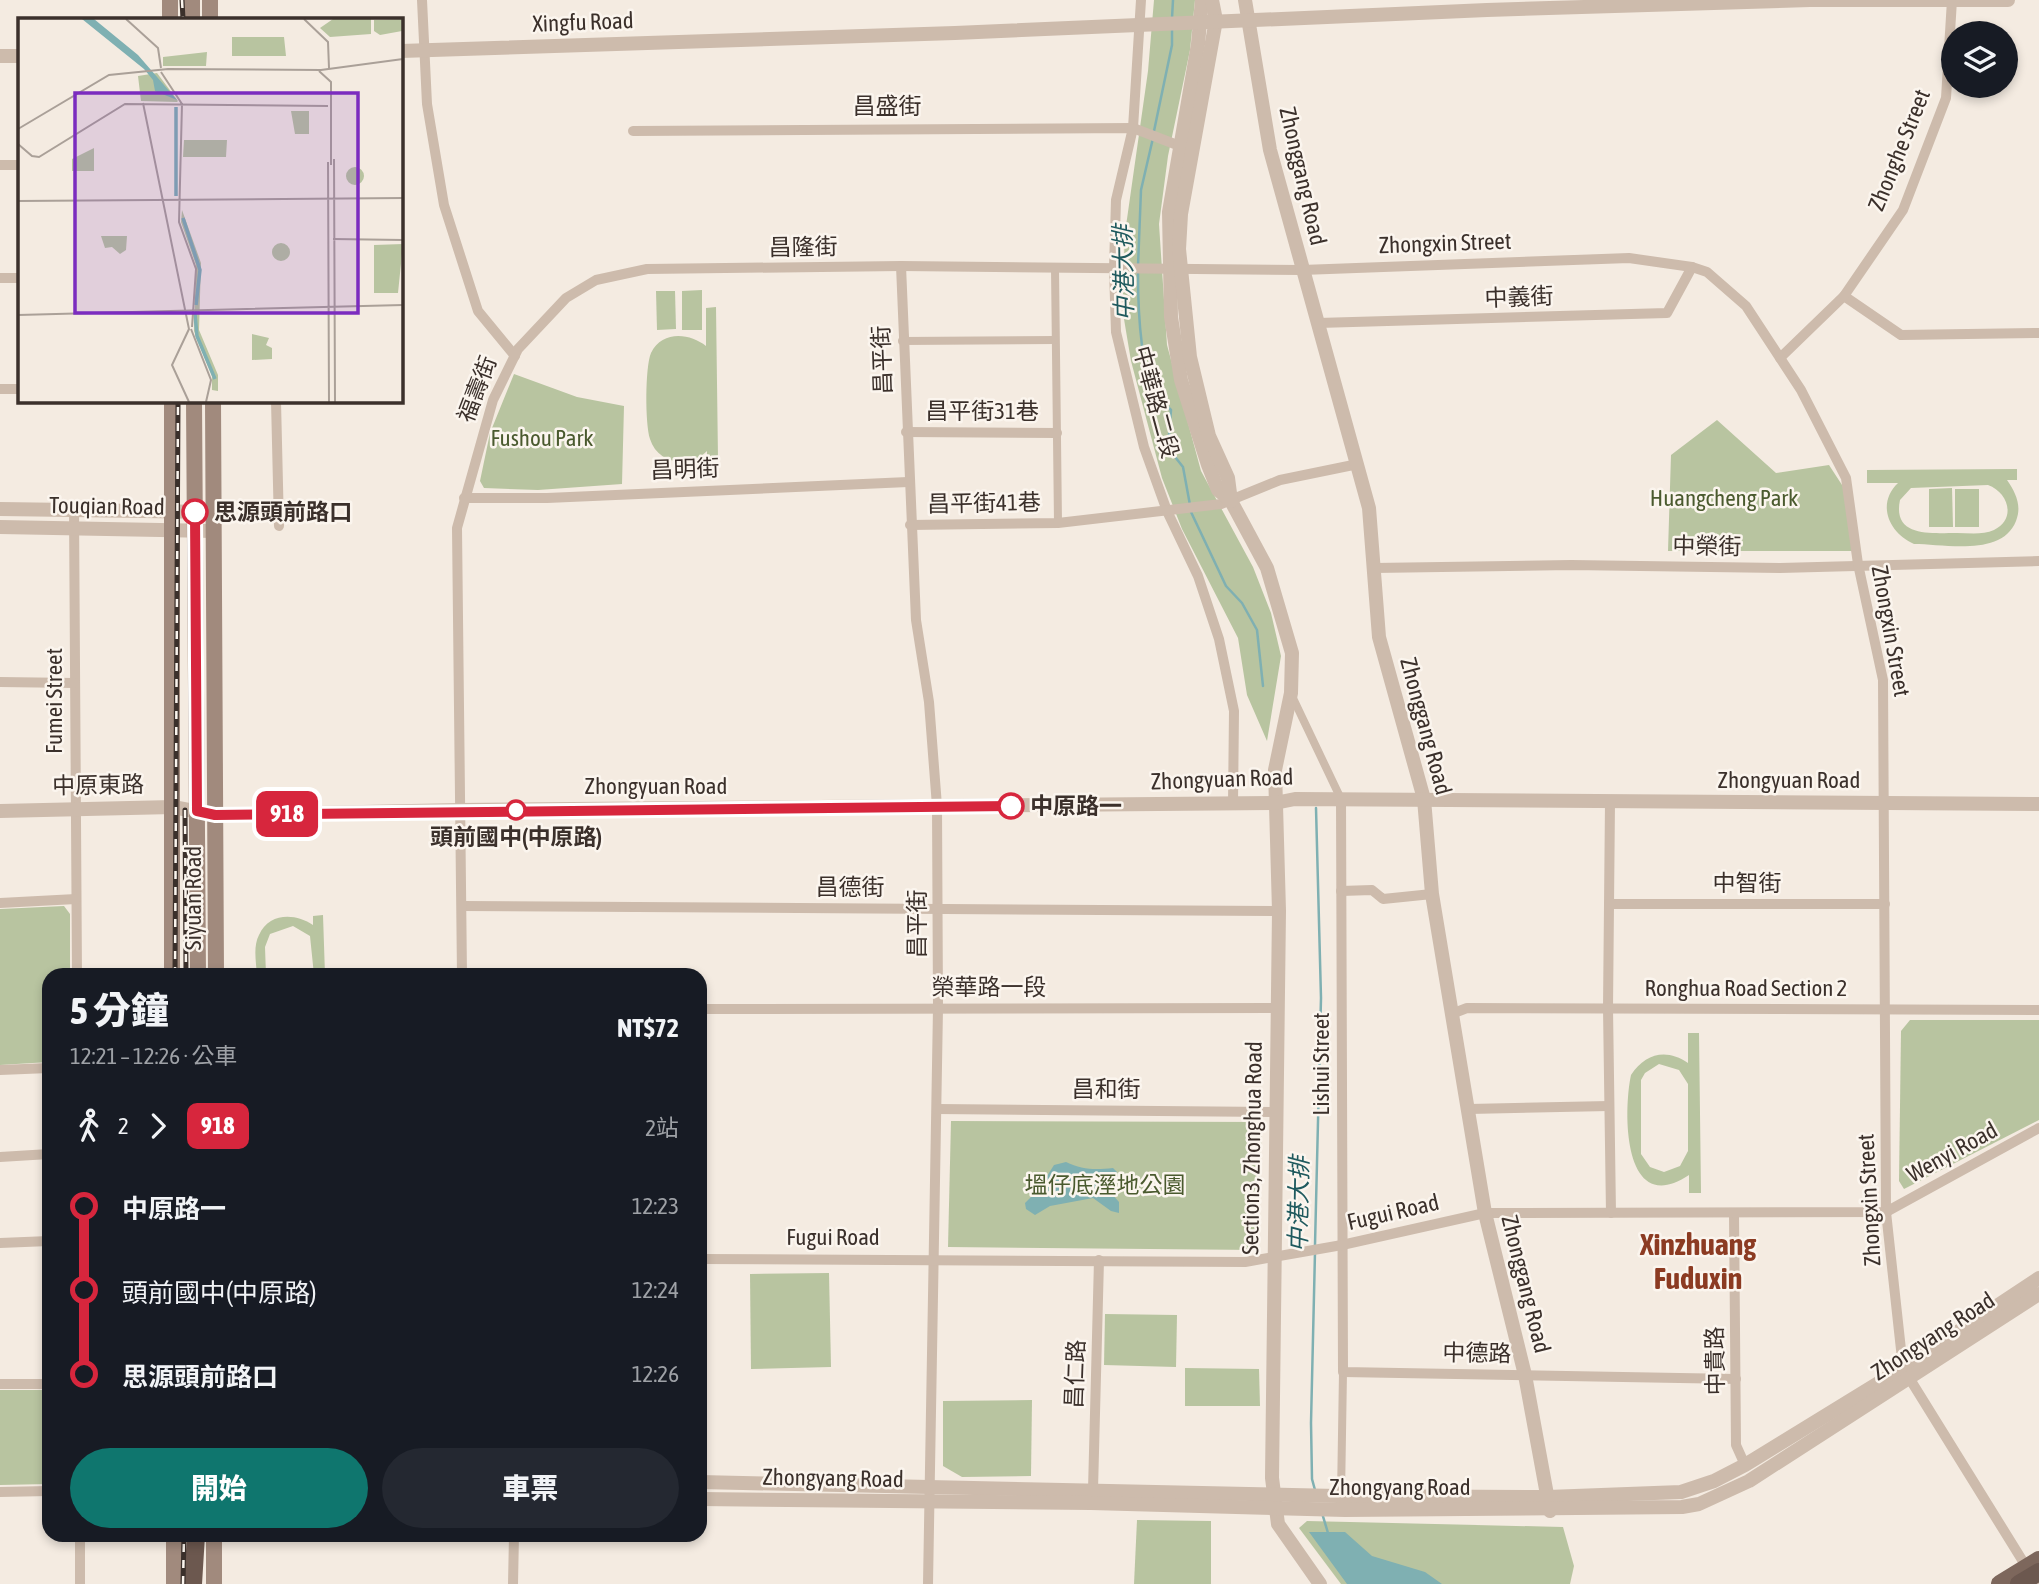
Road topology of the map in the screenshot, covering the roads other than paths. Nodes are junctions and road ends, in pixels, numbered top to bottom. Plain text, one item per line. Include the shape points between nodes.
1 (170, 0) edge
2 (192, 0) edge
3 (210, 0) edge
4 (422, 0) edge
5 (1141, 0) edge
6 (1202, 0) edge
7 (1212, 0) edge
8 (1245, 0) edge
9 (2008, 0) edge
10 (1952, 1) edge
11 (170, 18) edge
12 (192, 18) edge
13 (210, 18) edge
14 (1249, 18) junction
15 (1202, 21) junction
16 (1145, 24) junction
17 (402, 51) edge
18 (423, 51) junction
19 (0, 56) edge
20 (18, 56) edge
21 (1137, 129) junction
22 (633, 131) dead end
23 (1181, 146) junction
24 (18, 164) edge
25 (0, 165) edge
26 (901, 266) junction
27 (1692, 267) junction
28 (1055, 269) junction
29 (1120, 269) junction
30 (1154, 270) joint
31 (1175, 270) junction
32 (1302, 270) junction
33 (0, 278) edge
34 (18, 278) edge
35 (1844, 296) junction
36 (1318, 323) junction
37 (2039, 333) edge
38 (1055, 340) junction
39 (902, 341) junction
40 (515, 356) junction
41 (1780, 358) junction
42 (0, 389) edge
43 (18, 389) edge
44 (172, 402) edge
45 (194, 402) edge
46 (213, 402) edge
47 (276, 402) edge
48 (906, 432) junction
49 (1057, 433) junction
50 (1358, 464) junction
51 (908, 482) junction
52 (464, 498) junction
53 (1226, 503) junction
54 (0, 509) edge
55 (74, 510) junction
56 (1172, 510) junction
57 (173, 512) junction
58 (195, 512) junction
59 (213, 512) junction
60 (1058, 523) junction
61 (910, 525) junction
62 (279, 526) dead end
63 (0, 527) edge
64 (74, 528) junction
65 (173, 530) junction
66 (195, 531) junction
67 (214, 531) junction
68 (2039, 561) edge
69 (1858, 564) junction
70 (1374, 568) junction
71 (0, 682) edge
72 (75, 683) junction
73 (1291, 693) junction
74 (1338, 799) junction
75 (1424, 799) junction
76 (1610, 802) junction
77 (1275, 803) junction
78 (1884, 803) junction
79 (1233, 804) junction
80 (2039, 804) edge
81 (937, 806) junction
82 (76, 807) junction
83 (173, 807) junction
84 (460, 810) junction
85 (0, 811) edge
86 (197, 811) junction
87 (215, 815) junction
88 (1341, 891) junction
89 (1432, 894) junction
90 (76, 899) junction
91 (0, 902) edge
92 (1609, 904) junction
93 (1885, 904) junction
94 (462, 906) junction
95 (938, 909) junction
96 (1279, 911) junction
97 (77, 968) edge
98 (172, 968) edge
99 (198, 968) edge
100 (216, 968) edge
101 (462, 968) edge
102 (938, 1007) junction
103 (1277, 1007) junction
104 (1608, 1008) junction
105 (707, 1009) edge
106 (1886, 1010) junction
107 (2039, 1010) edge
108 (1454, 1013) junction
109 (42, 1068) edge
110 (0, 1070) edge
111 (1609, 1106) junction
112 (937, 1109) junction
113 (1469, 1110) junction
114 (1275, 1112) junction
115 (2039, 1128) edge
116 (42, 1154) edge
117 (0, 1157) edge
118 (1886, 1212) junction
119 (1485, 1213) junction
120 (1611, 1213) junction
121 (1734, 1213) junction
122 (42, 1241) edge
123 (0, 1243) edge
124 (1342, 1245) junction
125 (1274, 1257) junction
126 (934, 1258) junction
127 (707, 1259) edge
128 (1100, 1260) junction
129 (2039, 1278) edge
130 (2039, 1293) edge
131 (1343, 1372) junction
132 (1906, 1374) junction
133 (1525, 1375) junction
134 (1736, 1379) junction
135 (0, 1384) edge
136 (42, 1384) edge
137 (1745, 1465) junction
138 (707, 1482) edge
139 (1093, 1490) junction
140 (42, 1491) edge
141 (0, 1492) edge
142 (1272, 1494) junction
143 (930, 1495) junction
144 (707, 1499) edge
145 (1341, 1501) junction
146 (1298, 1502) junction
147 (1549, 1504) junction
148 (1273, 1509) junction
149 (80, 1542) edge
150 (174, 1542) edge
151 (187, 1542) edge
152 (196, 1542) edge
153 (214, 1542) edge
154 (514, 1542) edge
155 (2035, 1566) edge
156 (80, 1584) edge
157 (174, 1584) edge
158 (187, 1584) edge
159 (193, 1584) edge
160 (214, 1584) edge
161 (513, 1584) edge
162 (928, 1584) edge
163 (1320, 1584) edge
164 (2000, 1584) edge
165 (2019, 1584) edge
166 (2038, 1584) edge

1 - 11 main road
2 - 12 main road
3 - 13 main road
4 - 18 street, 福壽街
5 - 16 street, 中華路二段
6 - 15 street
7 - 15 street
8 - 14 street, Zhonggang Road
9 - 10 street, Xingfu Road
10 - 14 street, Xingfu Road via 1810,0
10 - 35 street, Zhonghe Street via 1946,97 1903,210
14 - 15 street, Xingfu Road
14 - 32 street, Zhonggang Road via 1270,150
15 - 16 street, Xingfu Road
15 - 23 street, Section3, Zhonghua Road
16 - 18 street, Xingfu Road
16 - 21 street, 中華路二段
17 - 18 street, Xingfu Road
18 - 40 street, 福壽街 via 432,143 453,238 478,311
19 - 20 street
21 - 22 street, 昌盛街
21 - 23 street, 昌盛街
21 - 29 street, 中華路二段 via 1116,200
23 - 31 street, Section3, Zhonghua Road
24 - 25 street
26 - 28 street, 昌隆街
26 - 39 street, 昌平街
26 - 40 street, 昌隆街 via 647,269 596,280 566,298
27 - 32 street, Zhongxin Street via 1629,258
27 - 36 street, 中義街 via 1667,313
27 - 41 street, Zhongxin Street via 1707,272 1746,306
28 - 29 street, 昌隆街
28 - 38 street
29 - 30 street, 昌隆街
29 - 56 street, 中華路二段 via 1116,332 1144,447
30 - 31 street, Zhongxin Street
31 - 32 street, Zhongxin Street
31 - 53 street, Section3, Zhonghua Road via 1209,436 1228,478
32 - 36 street, Zhonggang Road
33 - 34 street
35 - 37 street via 1901,335
35 - 41 street, Zhonghe Street
36 - 50 street, Zhonggang Road
38 - 39 street
38 - 49 street
39 - 48 street, 昌平街
40 - 52 street, 福壽街 via 493,400
41 - 69 street, Zhongxin Street via 1846,478
42 - 43 street
44 - 57 main road, Siyuan Road
45 - 58 main road, Siyuan Road
46 - 59 main road, Siyuan Road
47 - 62 street
48 - 49 street, 昌平街31巷
48 - 51 street, 昌平街
49 - 60 street
50 - 53 street, 昌平街41巷 via 1280,480
50 - 70 street, Zhonggang Road via 1369,508
51 - 52 street, 昌明街
51 - 61 street, 昌平街
52 - 84 street, 福壽街 via 457,528
53 - 56 street, 昌平街41巷
53 - 73 street, Section3, Zhonghua Road via 1273,581 1290,640
54 - 55 street, Touqian Road
55 - 57 street, Touqian Road
55 - 64 street, Fumei Street
56 - 60 street, 昌平街41巷
56 - 79 street, 中華路二段 via 1219,639 1231,691
57 - 58 street, Touqian Road
57 - 65 main road, Siyuan Road
58 - 59 street, Touqian Road
58 - 66 main road, Siyuan Road
59 - 67 main road, Siyuan Road
60 - 61 street, 昌平街41巷
61 - 81 street, 昌平街
63 - 64 street, Touqian Road
64 - 65 street, Touqian Road
64 - 72 street, Fumei Street
65 - 66 street, Touqian Road
65 - 83 main road, Siyuan Road
66 - 67 street, Touqian Road
66 - 86 main road, Siyuan Road
67 - 87 main road, Siyuan Road
68 - 69 street, 中榮街
69 - 70 street, 中榮街
69 - 78 street, Zhongxin Street via 1883,680
70 - 75 street, Zhonggang Road via 1379,637
71 - 72 street
72 - 82 street, Fumei Street
73 - 74 street
73 - 77 street, Section3, Zhonghua Road via 1275,770
74 - 75 street, Zhongyuan Road
74 - 77 street, Zhongyuan Road
74 - 88 street, Lishui Street
75 - 76 street, Zhongyuan Road
75 - 89 street, Zhonggang Road
76 - 78 street, Zhongyuan Road
76 - 92 street
77 - 79 street, Zhongyuan Road
77 - 96 street, Section3, Zhonghua Road
78 - 80 street, Zhongyuan Road
78 - 93 street, Zhongxin Street
79 - 81 street, Zhongyuan Road
81 - 84 street, Zhongyuan Road
81 - 95 street, 昌平街
82 - 83 street, 中原東路
82 - 85 street, 中原東路
82 - 90 street, Fumei Street
83 - 86 street, 中原東路
83 - 98 main road, Siyuan Road
84 - 87 street, Zhongyuan Road
84 - 94 street, 福壽街
86 - 87 street, Zhongyuan Road
86 - 99 main road, Siyuan Road
87 - 100 main road, Siyuan Road
88 - 89 street via 1372,890 1383,899
88 - 124 street, Lishui Street
89 - 108 street, Zhonggang Road
90 - 91 street
90 - 97 street, Fumei Street
92 - 93 street, 中智街
92 - 104 street
93 - 106 street, Zhongxin Street
94 - 95 street, 昌德街
94 - 101 street, 福壽街
95 - 96 street, 昌德街
95 - 102 street, 昌平街
96 - 103 street, Section3, Zhonghua Road
102 - 103 street, 榮華路一段
102 - 105 street, 榮華路一段
102 - 112 street, 昌平街
103 - 114 street, Section3, Zhonghua Road
104 - 106 street, Ronghua Road Section 2
104 - 108 street, Ronghua Road Section 2 via 1466,1008
104 - 111 street
106 - 107 street, Ronghua Road Section 2
106 - 118 street, Zhongxin Street
108 - 113 street, Zhonggang Road
109 - 110 street
111 - 113 street
111 - 120 street
112 - 114 street, 昌和街
112 - 126 street, 昌平街
113 - 119 street, Zhonggang Road
114 - 125 street, Section3, Zhonghua Road
115 - 118 street, Wenyi Road
116 - 117 street
118 - 121 street, Fugui Road
118 - 132 street, Zhongxin Street
119 - 120 street, Fugui Road
119 - 124 street, Fugui Road
119 - 133 street, Zhonggang Road
120 - 121 street, Fugui Road
121 - 134 street, 中貴路
122 - 123 street
124 - 125 street, Fugui Road
124 - 131 street, Lishui Street
125 - 128 street, Fugui Road via 1245,1262
125 - 142 street, Section3, Zhonghua Road
126 - 127 street, Fugui Road
126 - 128 street, Fugui Road
126 - 143 street, 昌平街
128 - 139 street, 昌仁路
129 - 132 street, Zhongyang Road
130 - 132 street, Zhongyang Road
131 - 133 street, 中德路
131 - 145 street, Lishui Street
132 - 137 street, Zhongyang Road
132 - 147 street, Zhongyang Road via 1749,1480 1699,1504 1655,1510
132 - 155 street, Zhongxin Street
133 - 134 street, 中德路
133 - 147 street, Zhonggang Road
134 - 137 street, 中貴路 via 1737,1445
135 - 136 street
137 - 147 street, Zhongyang Road via 1681,1492
138 - 143 street, Zhongyang Road
139 - 142 street, Zhongyang Road
139 - 143 street, Zhongyang Road
140 - 141 street
142 - 146 street, Zhongyang Road
142 - 148 street, Section3, Zhonghua Road
143 - 144 street, Zhongyang Road
143 - 148 street, Zhongyang Road
143 - 162 street, 昌平街
145 - 146 street, Zhongyang Road
145 - 147 street, Zhongyang Road
146 - 148 street, Zhongyang Road
148 - 163 street via 1278,1524
149 - 156 street
150 - 157 main road
151 - 158 main road
152 - 159 highway
153 - 160 main road
154 - 161 street
155 - 164 main road
155 - 165 highway, bridge
155 - 166 street, Zhongxin Street

